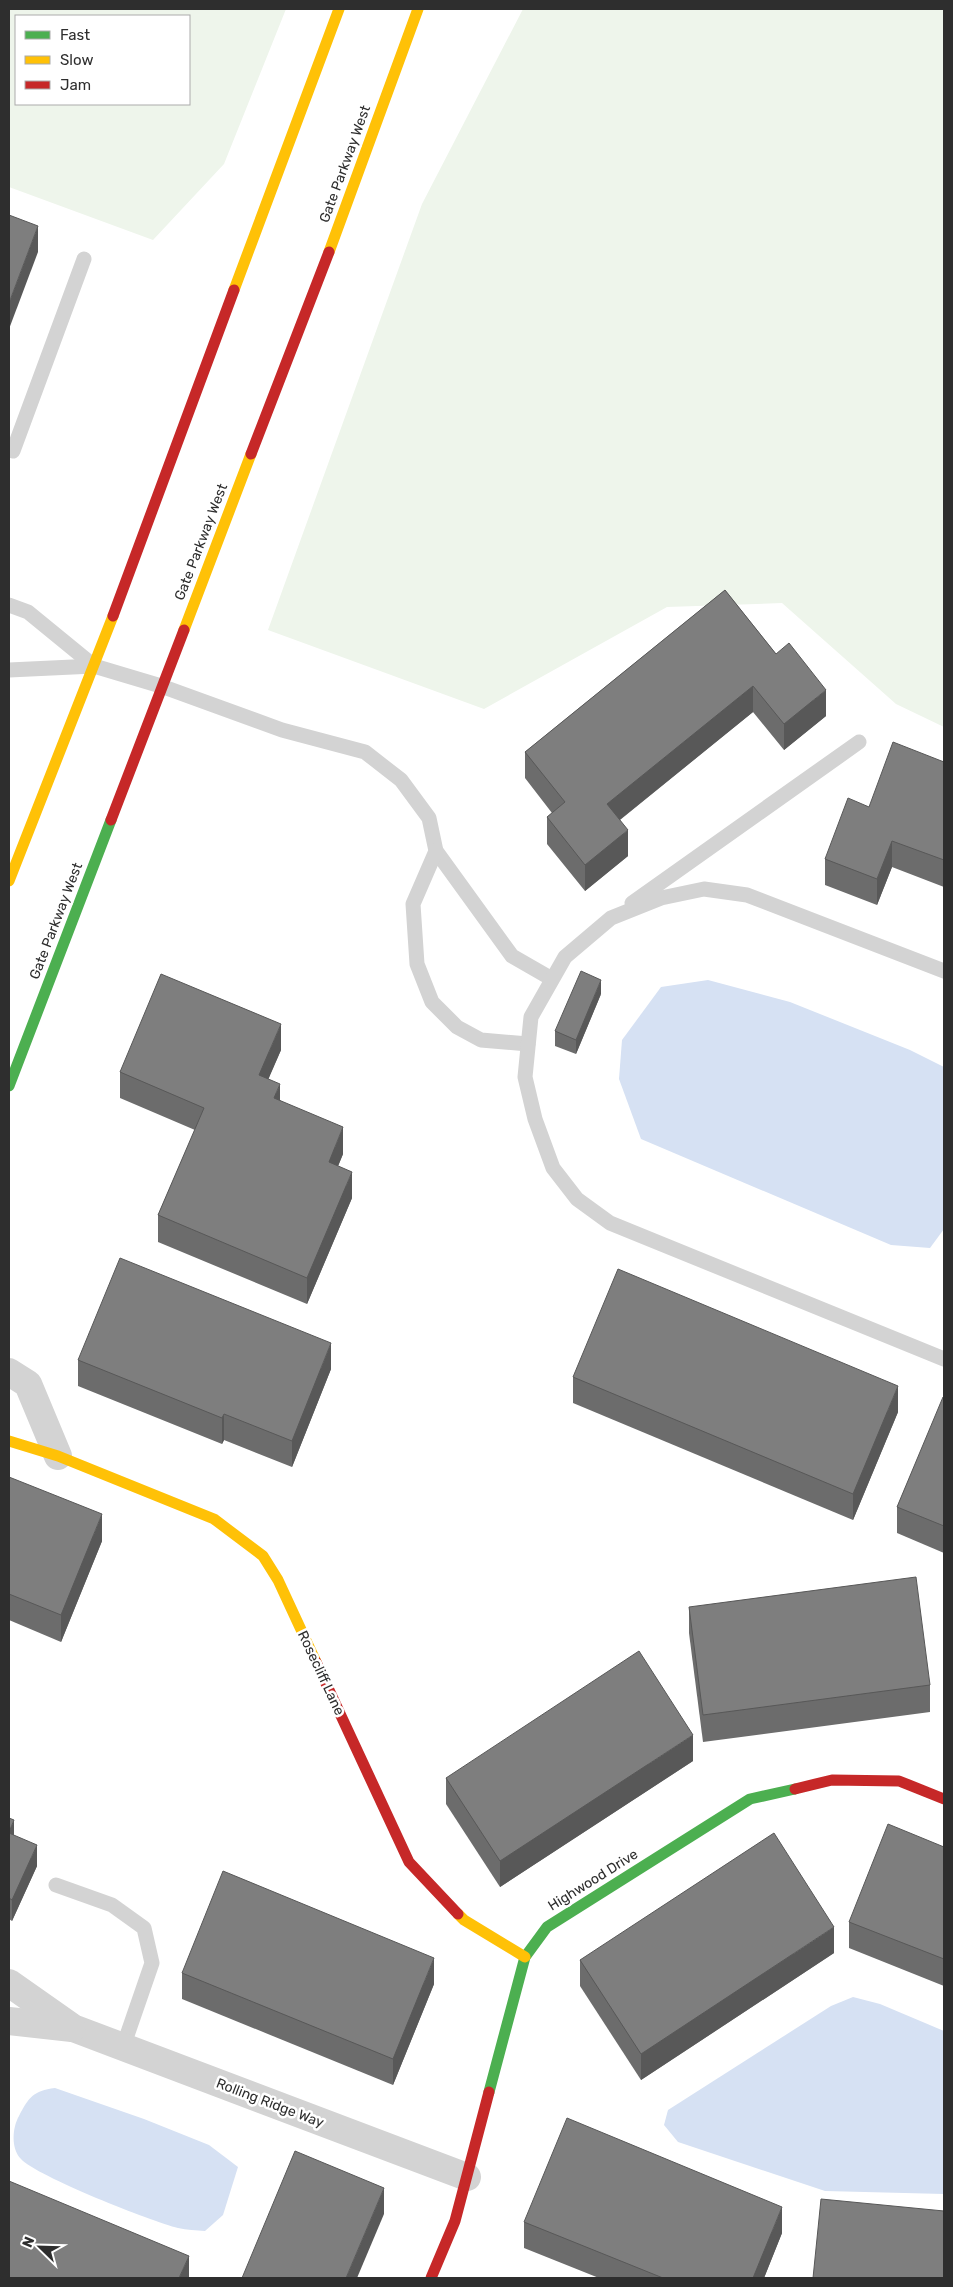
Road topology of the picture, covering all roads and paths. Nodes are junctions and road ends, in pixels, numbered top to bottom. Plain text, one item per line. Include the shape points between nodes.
1 (339, 9) edge
2 (418, 9) edge
3 (84, 259) dead end
4 (9, 450) edge
5 (9, 605) edge
6 (94, 666) junction
7 (9, 670) edge
8 (161, 686) junction
9 (859, 742) dead end
10 (436, 851) junction
11 (9, 881) edge
12 (611, 918) junction
13 (944, 971) edge
14 (552, 978) junction
15 (528, 1044) junction
16 (9, 1086) edge
17 (944, 1359) edge
18 (9, 1372) edge
19 (9, 1441) edge
20 (58, 1456) junction
21 (944, 1799) edge
22 (56, 1885) dead end
23 (525, 1958) junction
24 (9, 1983) edge
25 (9, 2021) edge
26 (73, 2028) junction
27 (123, 2047) junction
28 (467, 2177) junction
29 (434, 2277) edge

1 - 6 main road
2 - 8 main road, Gate Parkway West
3 - 4 lane via 13,451
5 - 6 lane via 28,612
6 - 7 lane
6 - 8 lane
6 - 11 main road
8 - 10 lane via 282,730 365,752 401,780 429,818
8 - 16 main road, Gate Parkway West
9 - 12 lane
10 - 14 lane via 512,956
10 - 15 lane via 413,904 416,964 432,1002 457,1027 481,1040
12 - 13 lane via 661,898 704,889 747,895
12 - 14 lane via 565,957
14 - 15 lane via 531,1017
15 - 17 lane via 525,1077 535,1119 553,1168 577,1199 610,1223
18 - 20 street via 28,1384
19 - 20 main road, Rosecliff Lane
20 - 23 main road, Rosecliff Lane via 214,1519 263,1556 278,1580 409,1862 464,1920
21 - 23 main road, Highwood Drive via 899,1781 832,1780 750,1799 546,1927
22 - 27 lane via 112,1905 144,1928 152,1963
23 - 28 main road, Highwood Drive
24 - 26 street, Rolling Ridge Way
25 - 26 street, Rolling Ridge Way
26 - 27 street, Rolling Ridge Way
27 - 28 street, Rolling Ridge Way
28 - 29 main road, Highwood Drive via 456,2221

